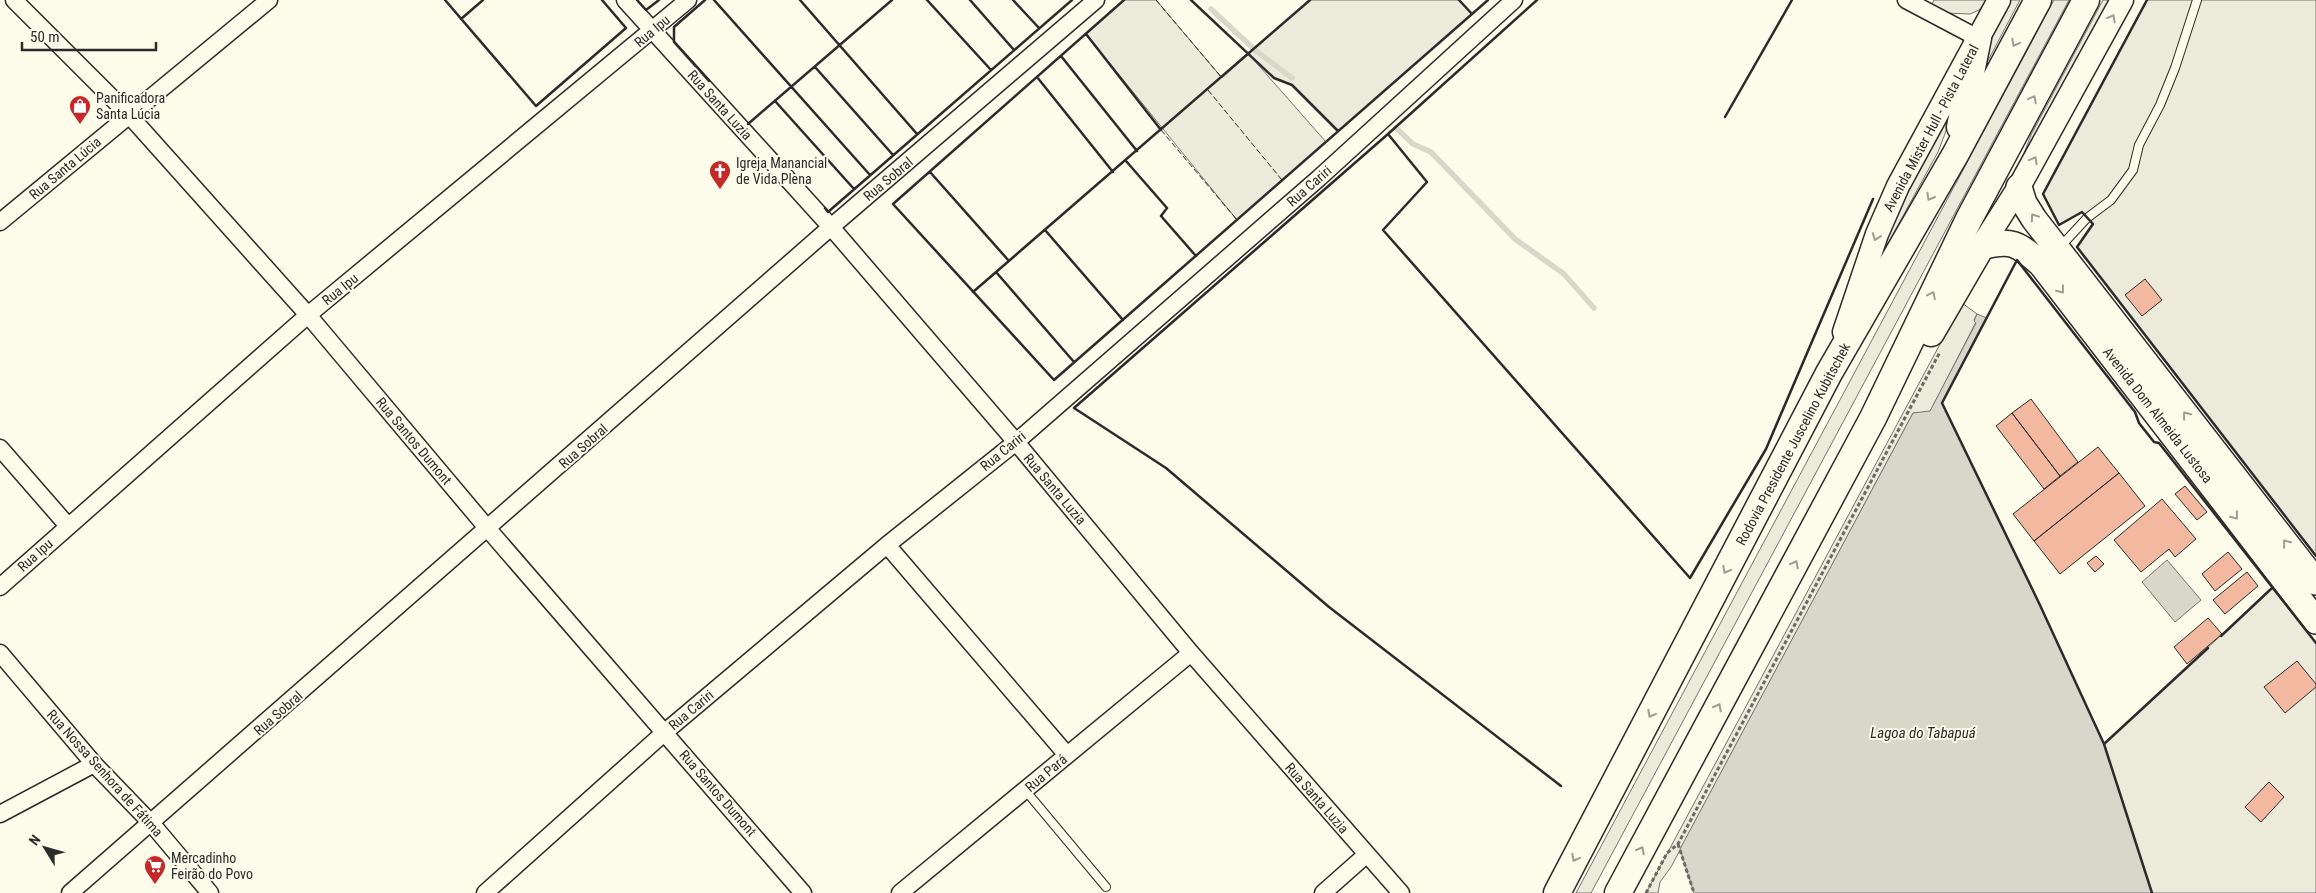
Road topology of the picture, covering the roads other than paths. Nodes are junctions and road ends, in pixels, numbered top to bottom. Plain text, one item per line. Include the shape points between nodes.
1 (14, 0) edge
2 (269, 0) edge
3 (625, 0) edge
4 (688, 0) edge
5 (1096, 0) edge
6 (1514, 0) edge
7 (1906, 0) edge
8 (1999, 0) edge
9 (2038, 0) edge
10 (2086, 0) edge
11 (2122, 0) edge
12 (2197, 0) edge
13 (653, 31) junction
14 (1978, 38) junction
15 (129, 115) junction
16 (1955, 155) junction
17 (2019, 187) junction
18 (0, 222) edge
19 (831, 227) junction
20 (1981, 247) junction
21 (2050, 256) junction
22 (308, 315) junction
23 (1829, 373) junction
24 (1873, 418) junction
25 (1016, 442) junction
26 (0, 448) edge
27 (2221, 478) junction
28 (68, 526) junction
29 (488, 529) junction
30 (887, 545) junction
31 (2316, 582) edge
32 (0, 587) edge
33 (2316, 621) edge
34 (0, 653) edge
35 (1191, 653) junction
36 (665, 732) junction
37 (1067, 755) junction
38 (94, 764) junction
39 (1025, 790) junction
40 (0, 814) edge
41 (152, 824) junction
42 (1366, 855) junction
43 (1106, 887) dead end
44 (70, 893) edge
45 (210, 893) edge
46 (485, 893) edge
47 (803, 893) edge
48 (900, 893) edge
49 (1323, 893) edge
50 (1401, 893) edge
51 (1557, 893) edge
52 (1618, 893) edge

1 - 15 street, Rua Santos Dumont
2 - 15 street, Rua Santa Lúcia
3 - 13 street, Rua Santa Luzia
4 - 13 street, Rua Ipu
5 - 19 street, Rua Sobral
6 - 25 street, Rua Cariri via 1319,178
7 - 14 street
8 - 14 main road, Avenida Mister Hull - Pista Lateral
9 -> 16 highway, Rodovia Presidente Juscelino Kubitschek
24 -> 10 highway via 1969,220
17 -> 11 main road
12 - 21 lane via 2175,68 2139,145 2133,170 2111,200 2087,218
13 - 19 street, Rua Santa Luzia
13 - 22 street, Rua Ipu
14 - 16 highway
14 -> 23 main road, Avenida Mister Hull - Pista Lateral via 1898,186 1877,234
15 - 18 street, Rua Santa Lúcia
15 - 22 street, Rua Santos Dumont
16 -> 23 highway, Rodovia Presidente Juscelino Kubitschek
17 - 20 main road
21 -> 17 main road, Avenida Dom Almeida Lustosa
19 - 25 street, Rua Santa Luzia
19 - 29 street, Rua Sobral
20 - 21 main road, Avenida Dom Almeida Lustosa via 2003,241
20 - 24 highway via 1903,382
21 - 27 main road, Avenida Dom Almeida Lustosa
22 - 28 street, Rua Ipu
22 - 29 street, Rua Santos Dumont
23 -> 51 highway, Rodovia Presidente Juscelino Kubitschek
52 -> 24 highway
25 - 30 street, Rua Cariri
25 - 35 street, Rua Santa Luzia
26 - 28 street
31 -> 27 main road, Avenida Dom Almeida Lustosa
27 -> 33 main road, Avenida Dom Almeida Lustosa
28 - 32 street, Rua Ipu
29 - 36 street, Rua Santos Dumont
29 - 41 street, Rua Sobral
30 - 36 street, Rua Cariri
30 - 37 street
34 - 38 street, Rua Nossa Senhora de Fátima
35 - 37 street, Rua Pará
35 - 42 street, Rua Santa Luzia
36 - 46 street, Rua Cariri
36 - 47 street, Rua Santos Dumont
37 - 39 street, Rua Pará
38 - 40 street
38 - 41 street, Rua Nossa Senhora de Fátima
39 - 43 lane
39 - 48 street, Rua Pará
41 - 44 street, Rua Sobral
41 - 45 street, Rua Nossa Senhora de Fátima
42 - 49 street
42 - 50 street, Rua Santa Luzia

